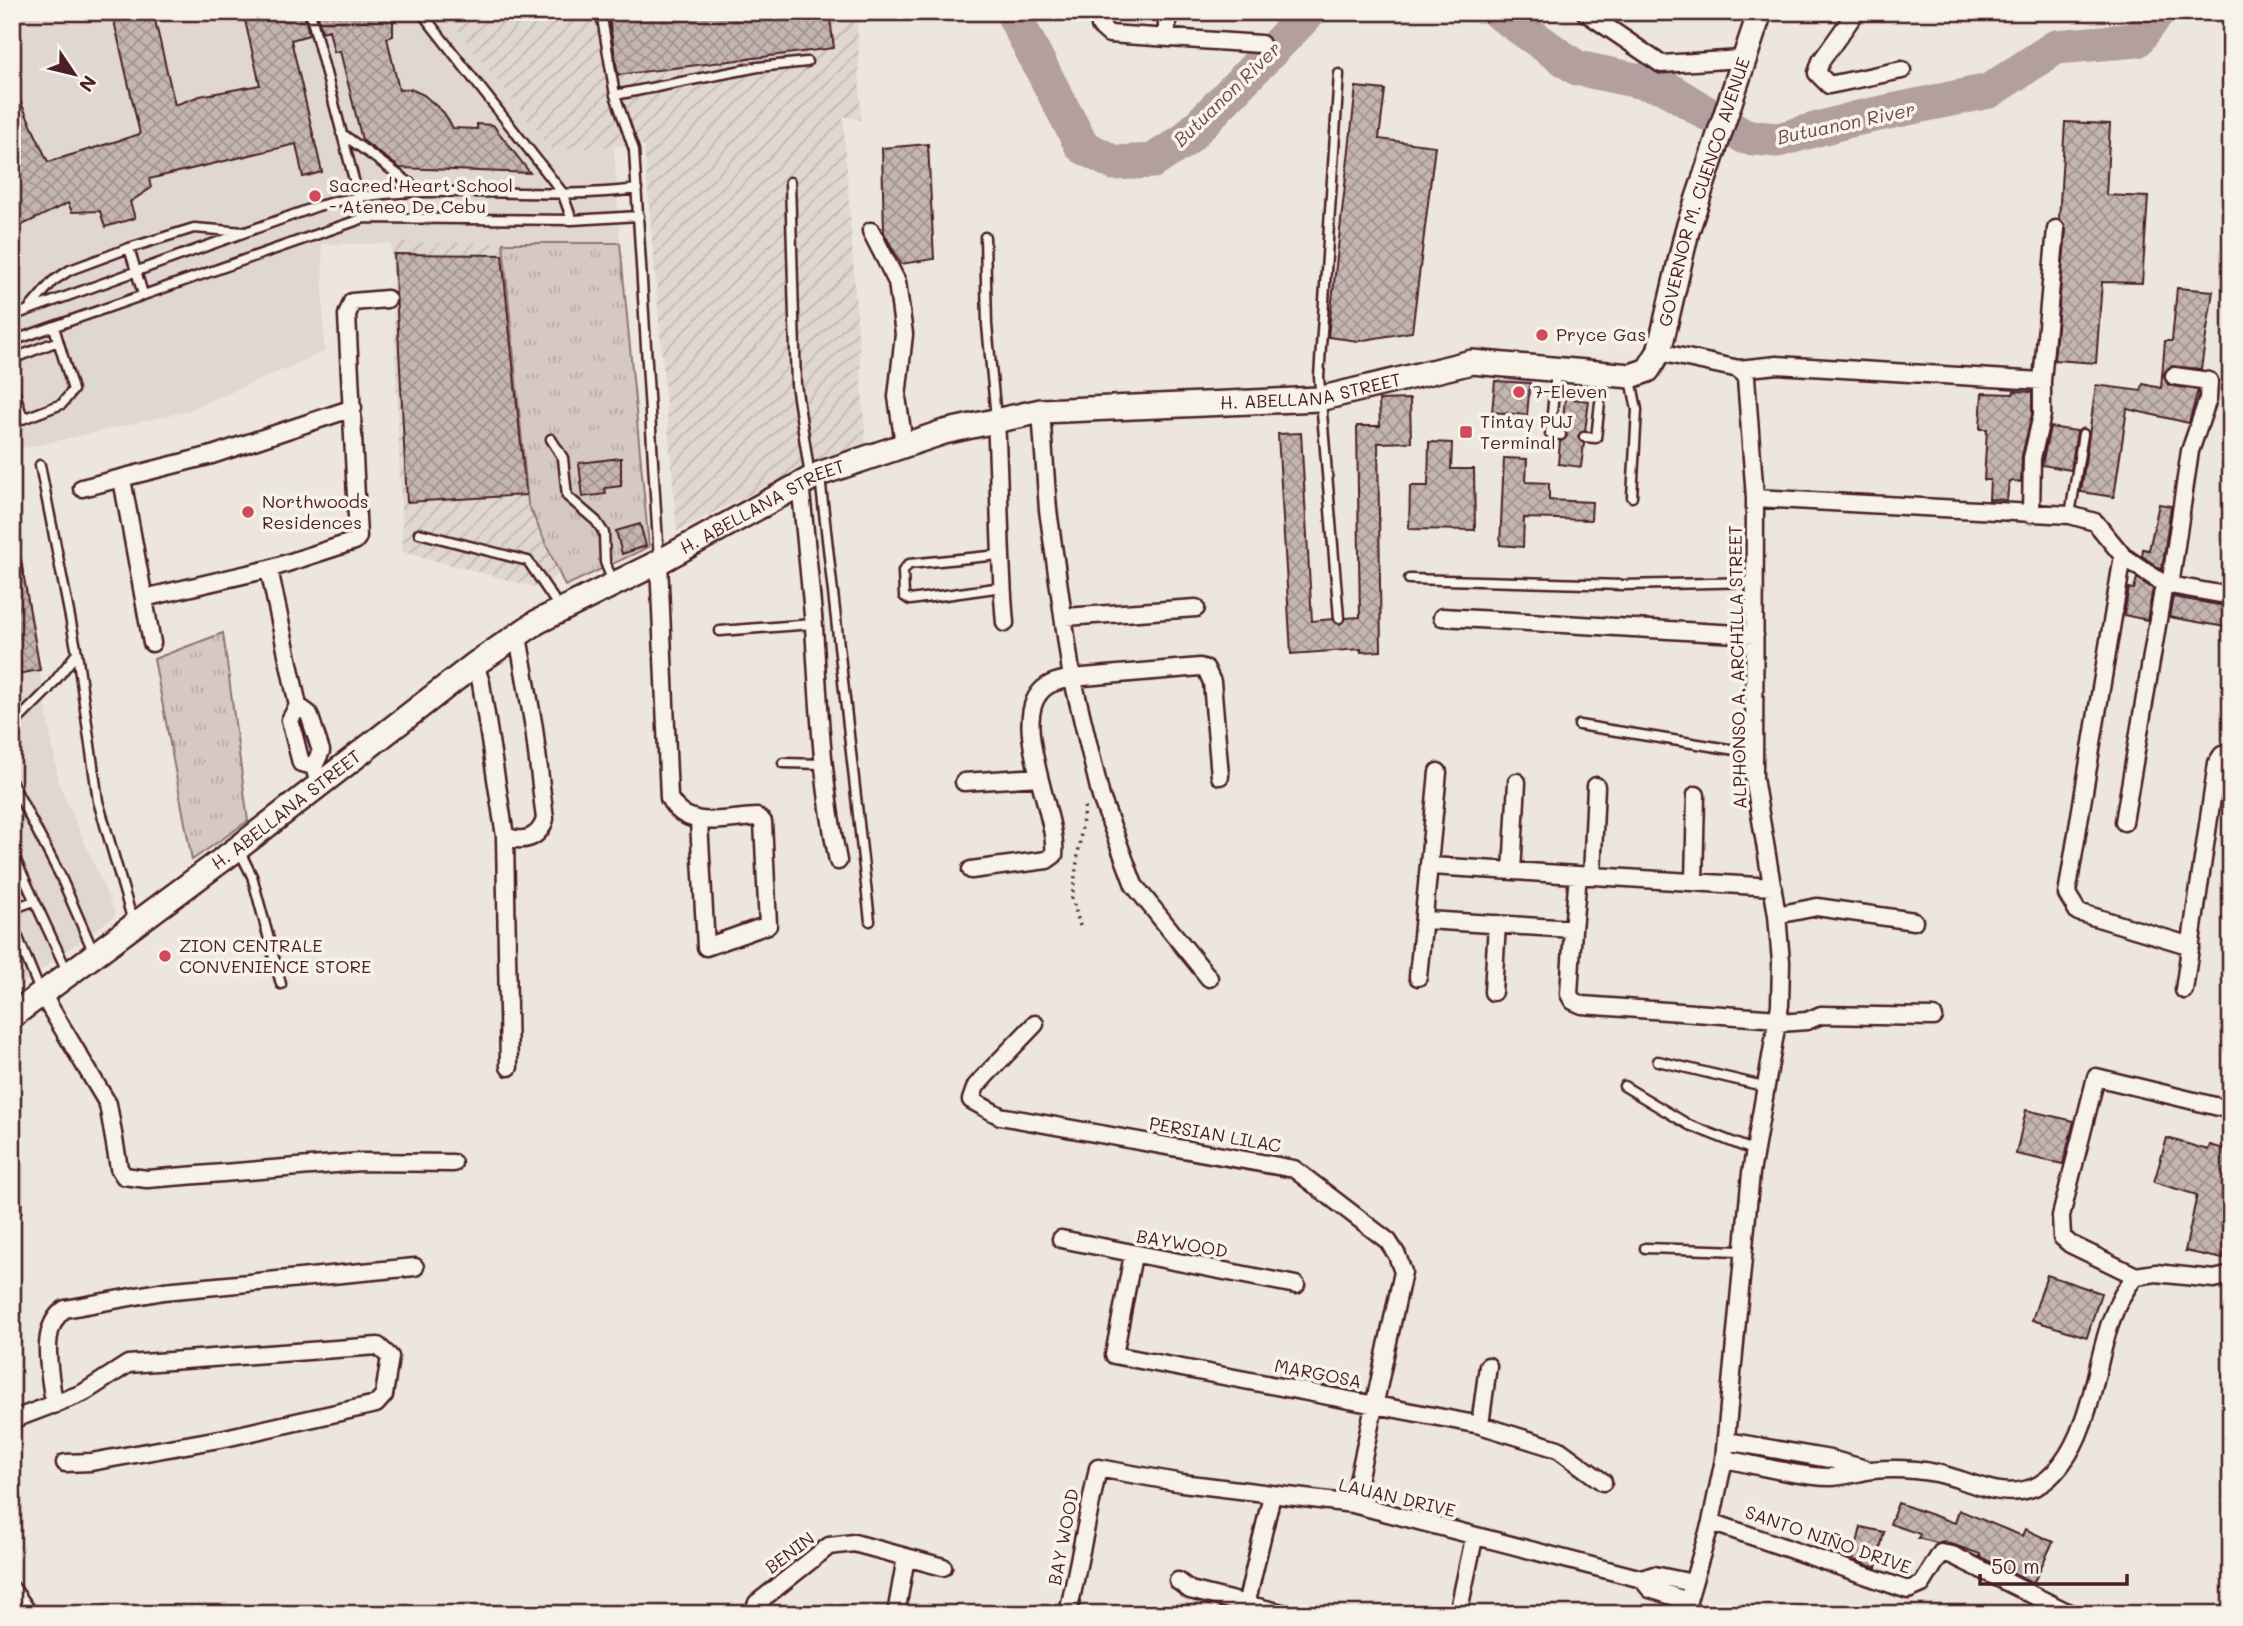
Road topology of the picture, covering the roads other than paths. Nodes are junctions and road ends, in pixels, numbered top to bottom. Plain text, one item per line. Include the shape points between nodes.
1 (310, 12) edge
2 (421, 12) edge
3 (601, 12) edge
4 (1101, 12) edge
5 (1167, 12) edge
6 (1585, 12) edge
7 (1760, 12) edge
8 (1856, 12) edge
9 (1167, 36) junction
10 (1261, 44) dead end
11 (1742, 59) junction
12 (807, 62) dead end
13 (1902, 70) dead end
14 (1339, 74) dead end
15 (615, 95) junction
16 (341, 133) junction
17 (790, 182) dead end
18 (637, 189) junction
19 (422, 192) junction
20 (562, 192) junction
21 (356, 196) junction
22 (639, 216) junction
23 (364, 218) junction
24 (572, 220) junction
25 (2056, 229) dead end
26 (871, 231) dead end
27 (247, 232) junction
28 (985, 237) dead end
29 (130, 248) junction
30 (136, 271) junction
31 (143, 294) junction
32 (387, 299) dead end
33 (27, 311) junction
34 (12, 316) edge
35 (54, 327) junction
36 (12, 341) edge
37 (58, 341) junction
38 (12, 359) edge
39 (1646, 366) junction
40 (1556, 369) junction
41 (1740, 369) junction
42 (1603, 374) junction
43 (2174, 376) dead end
44 (2042, 381) junction
45 (12, 383) edge
46 (1319, 399) junction
47 (354, 408) junction
48 (1041, 411) junction
49 (23, 419) junction
50 (996, 421) junction
51 (12, 423) edge
52 (1561, 435) dead end
53 (2082, 435) dead end
54 (1584, 437) dead end
55 (551, 439) dead end
56 (904, 444) junction
57 (40, 465) dead end
58 (122, 479) junction
59 (810, 479) junction
60 (82, 488) dead end
61 (1632, 497) dead end
62 (1755, 498) junction
63 (2031, 514) junction
64 (2070, 515) junction
65 (419, 533) dead end
66 (999, 555) junction
67 (2123, 556) junction
68 (659, 562) junction
69 (269, 569) junction
70 (1409, 579) dead end
71 (614, 583) junction
72 (1755, 583) junction
73 (2167, 585) junction
74 (1002, 587) junction
75 (2231, 596) edge
76 (144, 598) junction
77 (559, 608) junction
78 (1196, 608) dead end
79 (1065, 617) junction
80 (1442, 617) dead end
81 (1339, 618) dead end
82 (1005, 623) dead end
83 (813, 625) junction
84 (720, 631) dead end
85 (1755, 635) junction
86 (518, 636) junction
87 (152, 643) dead end
88 (77, 653) junction
89 (475, 664) junction
90 (1072, 678) junction
91 (1579, 725) dead end
92 (12, 726) edge
93 (2231, 751) edge
94 (1754, 753) junction
95 (783, 763) dead end
96 (823, 764) junction
97 (1438, 772) dead end
98 (316, 775) junction
99 (1220, 776) dead end
100 (1039, 777) junction
101 (964, 782) dead end
102 (1517, 782) dead end
103 (12, 783) edge
104 (1596, 786) dead end
105 (1696, 795) dead end
106 (699, 822) junction
107 (2124, 822) dead end
108 (505, 836) junction
109 (238, 848) junction
110 (12, 852) edge
111 (838, 861) dead end
112 (1431, 866) junction
113 (971, 870) dead end
114 (1512, 871) junction
115 (1585, 876) junction
116 (1694, 882) junction
117 (1773, 887) junction
118 (34, 901) junction
119 (12, 909) edge
120 (1777, 915) junction
121 (1426, 920) junction
122 (870, 921) dead end
123 (1914, 921) dead end
124 (12, 923) edge
125 (134, 925) junction
126 (1497, 925) junction
127 (1573, 929) junction
128 (2191, 946) junction
129 (94, 954) junction
130 (68, 974) junction
131 (1418, 977) dead end
132 (1209, 978) dead end
133 (281, 984) dead end
134 (2184, 990) dead end
135 (1493, 992) dead end
136 (41, 994) junction
137 (12, 1016) edge
138 (1934, 1017) dead end
139 (1779, 1021) junction
140 (1035, 1024) dead end
141 (1658, 1061) dead end
142 (509, 1068) dead end
143 (1624, 1086) dead end
144 (1767, 1087) junction
145 (2231, 1110) edge
146 (12, 1150) edge
147 (1755, 1151) junction
148 (453, 1163) dead end
149 (16, 1211) dead end
150 (1061, 1239) dead end
151 (1645, 1248) dead end
152 (1742, 1251) junction
153 (1133, 1255) junction
154 (415, 1267) dead end
155 (2231, 1275) edge
156 (2136, 1276) junction
157 (1296, 1285) dead end
158 (1488, 1366) dead end
159 (1373, 1404) junction
160 (54, 1405) junction
161 (12, 1420) edge
162 (1480, 1425) junction
163 (1727, 1441) junction
164 (1724, 1459) junction
165 (65, 1463) dead end
166 (1098, 1468) joint
167 (1872, 1470) junction
168 (1603, 1482) dead end
169 (1272, 1495) junction
170 (1353, 1504) junction
171 (1711, 1522) junction
172 (1474, 1538) junction
173 (906, 1557) junction
174 (943, 1567) dead end
175 (1642, 1579) junction
176 (1178, 1581) dead end
177 (1693, 1583) junction
178 (12, 1590) edge
179 (1246, 1605) junction
180 (1686, 1607) edge
181 (2069, 1613) edge
182 (29, 1614) edge
183 (753, 1614) edge
184 (896, 1614) edge
185 (1068, 1614) edge
186 (1286, 1614) edge
187 (1458, 1614) edge

1 - 16 lane
2 - 20 lane
3 - 15 lane
4 - 9 street via 1104,32
5 - 9 street
6 - 11 street via 1661,64
7 - 11 main road, GOVERNOR M. CUENCO AVENUE
8 - 13 street via 1816,73 1829,85
9 - 10 street
11 - 39 main road, GOVERNOR M. CUENCO AVENUE
12 - 15 lane
14 - 46 lane
15 - 18 lane via 634,149
16 - 19 lane
16 - 21 lane
17 - 59 lane via 796,385
18 - 20 lane via 588,195
18 - 22 lane
19 - 20 lane
19 - 21 lane
20 - 24 lane
21 - 23 lane
21 - 27 lane
22 - 24 lane
22 - 68 lane
23 - 24 lane
23 - 31 lane
25 - 44 street
26 - 56 street via 897,282 904,334 897,397
27 - 29 lane via 194,229
27 - 30 lane
28 - 50 lane
29 - 30 lane
29 - 33 lane via 61,275
30 - 31 lane
30 - 33 lane
31 - 35 lane
32 - 47 street via 352,302 347,310
33 - 34 lane
35 - 36 lane
35 - 37 lane
37 - 38 lane
37 - 49 lane via 74,390 62,404
39 - 41 street
39 - 42 main road, H. ABELLANA STREET
39 - 61 lane via 1637,410
40 - 42 main road, H. ABELLANA STREET
40 - 46 main road, H. ABELLANA STREET via 1472,362
40 - 52 lane via 1550,434
41 - 44 street via 1777,365
41 - 62 street, ALPHONSO A. ARCHILLA STREET via 1746,377
42 - 54 lane via 1596,438
43 - 73 street via 2209,381 2208,399 2189,451
44 - 63 street via 2042,415 2032,458
45 - 49 lane
46 - 48 main road, H. ABELLANA STREET
46 - 81 lane
47 - 58 street
47 - 69 street via 358,537 351,544
48 - 50 main road, H. ABELLANA STREET
48 - 79 street via 1048,510
49 - 51 lane
50 - 56 main road, H. ABELLANA STREET
50 - 66 street via 1002,512
53 - 64 lane
55 - 71 lane via 563,458 567,495 604,533 605,562
56 - 59 main road, H. ABELLANA STREET
57 - 88 lane
58 - 60 street
58 - 76 street
59 - 68 main road, H. ABELLANA STREET
59 - 83 street
59 - 122 lane
62 - 63 street
62 - 72 street, ALPHONSO A. ARCHILLA STREET
63 - 64 street
64 - 67 street via 2095,522
65 - 77 lane via 528,561
66 - 74 street
66 - 74 lane via 909,564 903,571 904,596 910,600
67 - 73 street
67 - 128 street via 2067,894 2078,912
68 - 71 main road, H. ABELLANA STREET
68 - 106 street via 669,798 674,808
69 - 76 street
69 - 98 street via 298,706 290,720 302,763
70 - 72 lane via 1623,585
71 - 77 main road, H. ABELLANA STREET
72 - 85 street, ALPHONSO A. ARCHILLA STREET
73 - 75 street
73 - 107 street
74 - 82 street
76 - 87 street
77 - 86 main road, H. ABELLANA STREET
78 - 79 street
79 - 90 street
80 - 85 street
83 - 84 lane
83 - 96 street
85 - 94 street, ALPHONSO A. ARCHILLA STREET
86 - 89 main road, H. ABELLANA STREET
86 - 108 street via 545,819 528,839
88 - 92 lane
88 - 125 lane via 98,801
89 - 98 main road, H. ABELLANA STREET
89 - 108 street
90 - 99 street via 1206,669 1212,682
90 - 100 street via 1045,686 1030,710
90 - 132 street via 1095,773 1134,886
91 - 94 lane
93 - 128 street via 2217,764
94 - 117 street, ALPHONSO A. ARCHILLA STREET via 1756,805
95 - 96 lane
96 - 111 street
97 - 112 street
98 - 109 main road, H. ABELLANA STREET
100 - 101 street
100 - 113 street via 1054,855
102 - 114 street
103 - 129 lane via 60,875
104 - 115 street
105 - 116 street
106 - 106 street via 705,919 706,947 763,929 769,920 762,818
108 - 142 street
109 - 125 main road, H. ABELLANA STREET
109 - 133 lane via 252,876
110 - 118 lane
112 - 114 street
112 - 121 street
114 - 115 street
115 - 116 street
115 - 127 street
116 - 117 street
117 - 120 street, ALPHONSO A. ARCHILLA STREET
118 - 119 lane
118 - 130 lane
120 - 123 street via 1817,907
120 - 139 street, ALPHONSO A. ARCHILLA STREET
121 - 126 street
121 - 131 street
124 - 136 lane
125 - 129 main road, H. ABELLANA STREET
126 - 127 street
126 - 135 street
127 - 139 street via 1569,994 1573,1001
128 - 134 street
129 - 130 main road, H. ABELLANA STREET
130 - 136 main road, H. ABELLANA STREET
136 - 137 main road, H. ABELLANA STREET
136 - 148 street via 108,1104 124,1175 147,1179 362,1162
138 - 139 street via 1821,1016
139 - 144 street, ALPHONSO A. ARCHILLA STREET
140 - 159 street, PERSIAN LILAC via 976,1086 971,1100 984,1110 1294,1169 1388,1241 1403,1272
141 - 144 lane
143 - 147 lane via 1689,1125
144 - 147 street, ALPHONSO A. ARCHILLA STREET
145 - 156 street via 2096,1077 2061,1216 2062,1237
146 - 149 lane
147 - 152 street, ALPHONSO A. ARCHILLA STREET
150 - 153 street, BAYWOOD
151 - 152 lane
152 - 163 street
153 - 157 street, BAYWOOD
153 - 159 street, MARGOSA via 1114,1355
154 - 160 street via 164,1291 65,1309 54,1316 48,1329
155 - 156 street via 2214,1279 2156,1273
156 - 167 street via 2115,1310 2083,1424 2073,1446 2048,1478 2032,1489 2015,1492 1995,1491 1936,1473
158 - 162 street
159 - 162 street, MARGOSA
159 - 170 street, PERSIAN LILAC
160 - 161 street
160 - 165 street via 83,1393 128,1364 378,1346 390,1356 384,1395 376,1404 225,1438
162 - 168 street, MARGOSA via 1558,1449
163 - 164 street
163 - 167 street
164 - 167 street via 1830,1477
164 - 171 street
166 - 169 street, LAUAN DRIVE
166 - 185 street, BAY WOOD
169 - 170 street, LAUAN DRIVE
169 - 179 street
170 - 172 street, LAUAN DRIVE
171 - 177 street
171 - 181 street, SANTO NIÑO DRIVE via 1908,1590 1922,1584 1941,1553 1952,1555
172 - 175 street, LAUAN DRIVE
172 - 187 street
173 - 174 street, BENIN
173 - 183 street, BENIN via 854,1543 829,1546 757,1603
173 - 184 street
175 - 177 street, LAUAN DRIVE via 1654,1575
175 - 180 street, LAUAN DRIVE via 1650,1589
176 - 179 street via 1191,1590
177 - 180 street
178 - 182 street
179 - 186 street

